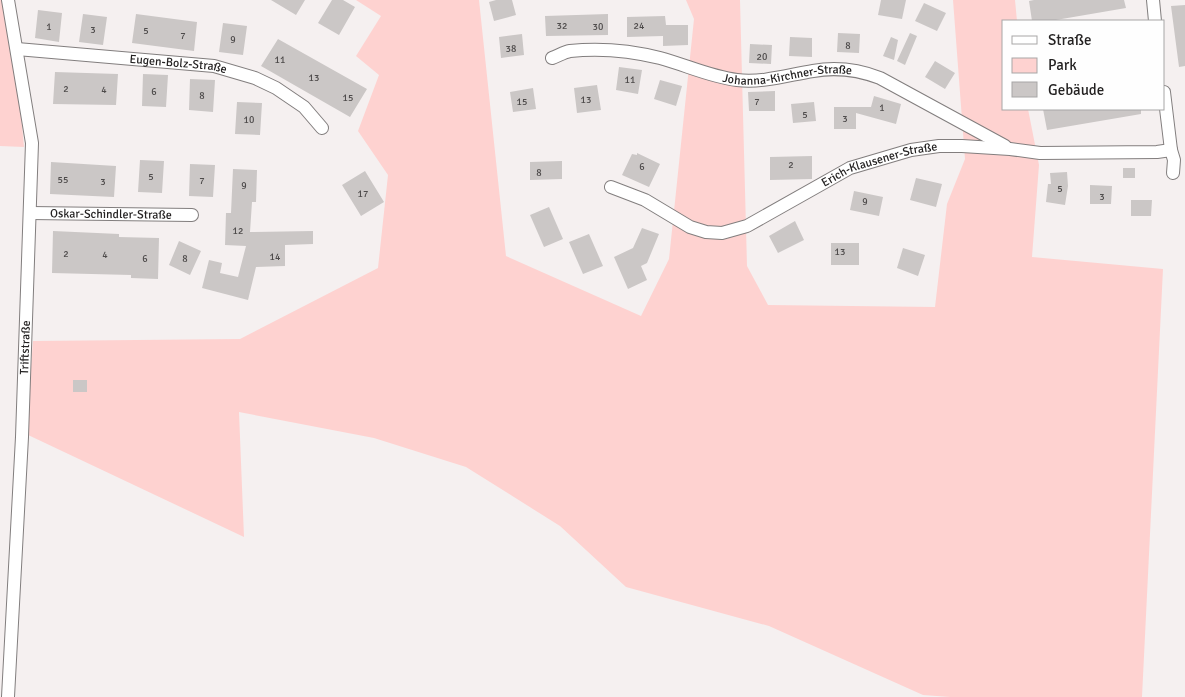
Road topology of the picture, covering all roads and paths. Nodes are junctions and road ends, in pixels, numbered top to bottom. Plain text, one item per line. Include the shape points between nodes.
1 (8, 0) edge
2 (1153, 0) edge
3 (1155, 20) edge
4 (17, 49) junction
5 (552, 58) dead end
6 (1165, 100) edge
7 (322, 128) dead end
8 (1010, 148) junction
9 (1171, 150) junction
10 (1173, 173) dead end
11 (611, 187) dead end
12 (30, 213) junction
13 (192, 215) dead end
14 (8, 697) edge

1 - 4 street, Triftstraße
2 - 3 street
4 - 7 street, Eugen-Bolz-Straße via 214,66 276,88 304,107
4 - 12 street, Triftstraße via 32,143
5 - 8 street, Johanna-Kirchner-Straße via 568,52 611,50 652,56 738,80 759,80 825,69 870,74
6 - 9 street
8 - 9 street, Erich-Klausener-Straße via 1040,153
8 - 11 street, Erich-Klausener-Straße via 939,146 881,158 850,168 747,226 722,233 690,227 645,200
9 - 10 street
12 - 13 street, Oskar-Schindler-Straße
12 - 14 street, Triftstraße

